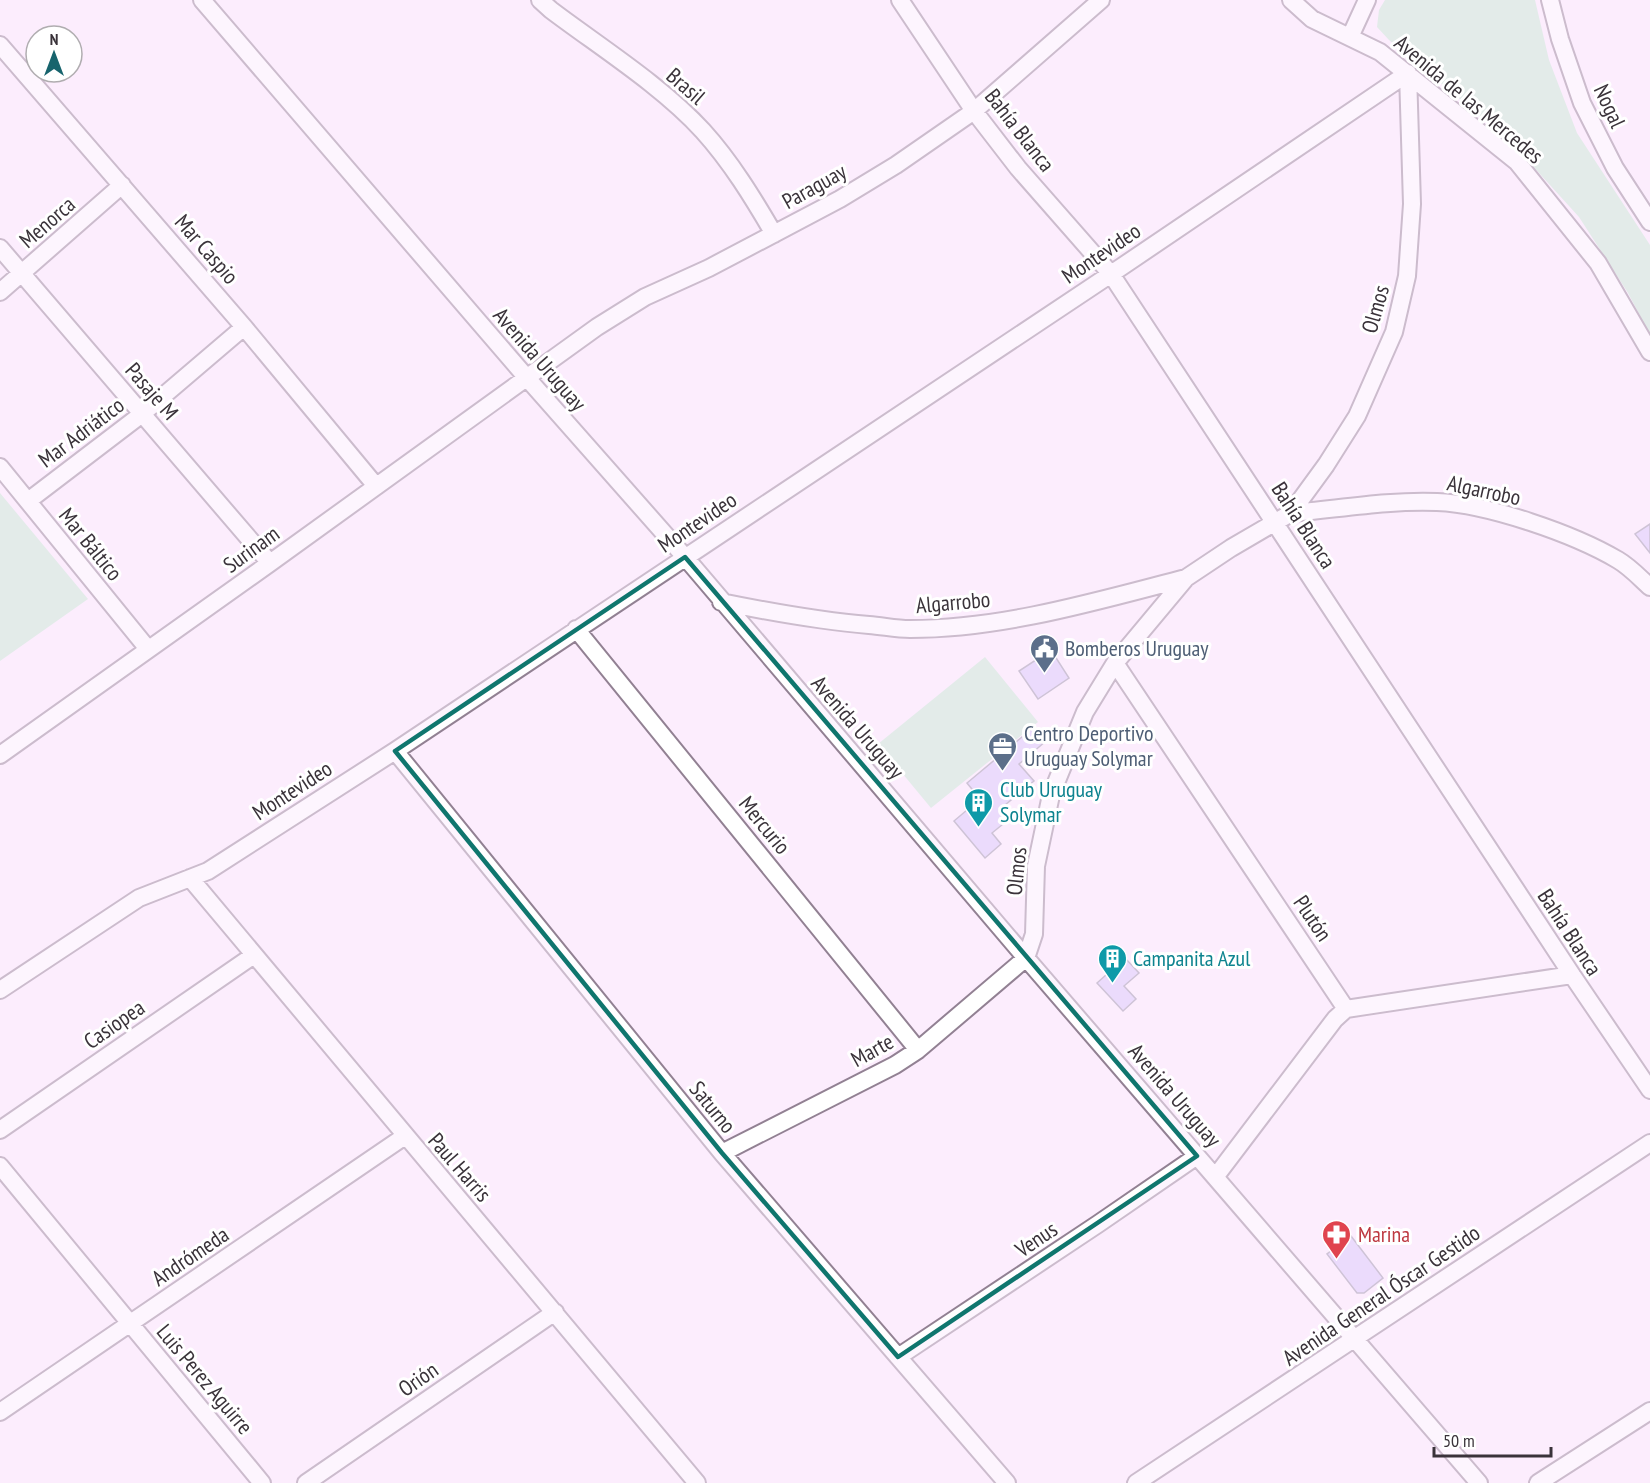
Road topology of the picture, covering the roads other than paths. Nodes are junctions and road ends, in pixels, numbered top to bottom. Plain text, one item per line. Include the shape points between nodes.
1 (202, 0) edge
2 (540, 0) edge
3 (900, 0) edge
4 (1101, 0) edge
5 (1291, 0) edge
6 (1367, 0) edge
7 (1551, 0) edge
8 (1350, 37) junction
9 (0, 45) edge
10 (1408, 73) junction
11 (975, 111) junction
12 (122, 185) junction
13 (1650, 222) edge
14 (774, 234) junction
15 (0, 248) edge
16 (22, 274) junction
17 (1111, 274) junction
18 (0, 292) edge
19 (244, 327) junction
20 (1650, 352) edge
21 (526, 378) junction
22 (142, 414) junction
23 (0, 467) edge
24 (376, 486) junction
25 (28, 501) junction
26 (1291, 513) junction
27 (1275, 522) junction
28 (685, 557) junction
29 (270, 563) junction
30 (1186, 578) junction
31 (1650, 587) edge
32 (721, 602) junction
33 (576, 629) junction
34 (148, 650) junction
35 (1115, 663) junction
36 (395, 751) junction
37 (0, 754) edge
38 (190, 878) junction
39 (254, 955) junction
40 (1026, 958) junction
41 (1572, 975) junction
42 (0, 990) edge
43 (1346, 1009) junction
44 (918, 1050) junction
45 (1650, 1090) edge
46 (0, 1130) edge
47 (405, 1136) junction
48 (1650, 1143) edge
49 (722, 1153) junction
50 (1197, 1156) junction
51 (0, 1166) edge
52 (1216, 1176) junction
53 (555, 1312) junction
54 (131, 1324) junction
55 (1356, 1339) junction
56 (898, 1358) junction
57 (1650, 1411) edge
58 (0, 1412) edge
59 (262, 1483) edge
60 (306, 1483) edge
61 (697, 1483) edge
62 (1006, 1483) edge
63 (1136, 1483) edge
64 (1479, 1483) edge
65 (1538, 1483) edge

1 - 21 street, Avenida Uruguay
2 - 14 street, Brasil via 670,99 703,131 749,192
3 - 11 street, Bahía Blanca
4 - 11 street, Paraguay
5 - 8 street, Avenida de las Mercedes via 1312,19
6 - 8 street
7 - 13 street, Nogal via 1582,103 1615,168
8 - 10 street, Avenida de las Mercedes via 1380,52
9 - 12 street, Mar Caspio
10 - 17 street, Montevideo
10 - 20 street, Avenida de las Mercedes via 1517,162 1598,262
10 - 26 street, Olmos via 1412,204 1407,276 1394,332 1357,416
11 - 14 street, Paraguay via 840,200
11 - 17 street, Bahía Blanca via 1018,168
12 - 16 street, Menorca
12 - 19 street, Mar Caspio
14 - 21 street, Paraguay via 645,297
15 - 16 street, Pasaje M
16 - 18 street, Menorca
16 - 22 street, Pasaje M
17 - 27 street, Bahía Blanca
17 - 28 street, Montevideo
19 - 22 street, Mar Adriático
19 - 24 street, Mar Caspio
21 - 24 street, Surinam
21 - 28 street, Avenida Uruguay
22 - 25 street, Mar Adriático
22 - 29 street, Pasaje M
23 - 25 street, Mar Báltico
24 - 29 street, Surinam
25 - 34 street, Mar Báltico
26 - 27 street, Olmos
26 - 31 street, Algarrobo via 1438,502 1480,508 1560,532 1620,561
27 - 30 street, Olmos
27 - 41 street, Bahía Blanca
28 - 32 street, Avenida Uruguay
28 - 33 street, Montevideo
29 - 34 street, Surinam
30 - 32 street, Algarrobo via 1039,614 909,629 841,623
30 - 35 street, Olmos
32 - 40 street, Avenida Uruguay
33 - 36 street, Montevideo
33 - 44 street, Mercurio
34 - 37 street, Surinam
35 - 40 street, Olmos via 1085,712 1051,795 1036,866 1034,934
35 - 43 street, Plutón
36 - 38 street, Montevideo via 208,871
36 - 49 street, Saturno
38 - 39 street, Paul Harris
38 - 42 street, Montevideo via 139,898
39 - 46 street, Casiopea
39 - 47 street, Paul Harris
40 - 44 street, Marte
40 - 50 street, Avenida Uruguay
41 - 43 street
41 - 45 street, Bahía Blanca
43 - 52 street
44 - 49 street, Marte
47 - 53 street, Paul Harris
47 - 54 street, Andrómeda
48 - 55 street, Avenida General Óscar Gestido
49 - 56 street, Saturno
50 - 52 street, Avenida Uruguay
50 - 56 street, Venus
51 - 54 street, Luis Perez Aguirre
52 - 55 street, Avenida Uruguay
53 - 60 street, Orión
53 - 61 street, Paul Harris
54 - 58 street, Andrómeda
54 - 59 street, Luis Perez Aguirre
55 - 63 street, Avenida General Óscar Gestido
55 - 64 street, Avenida Uruguay
56 - 62 street, Saturno
57 - 65 street

